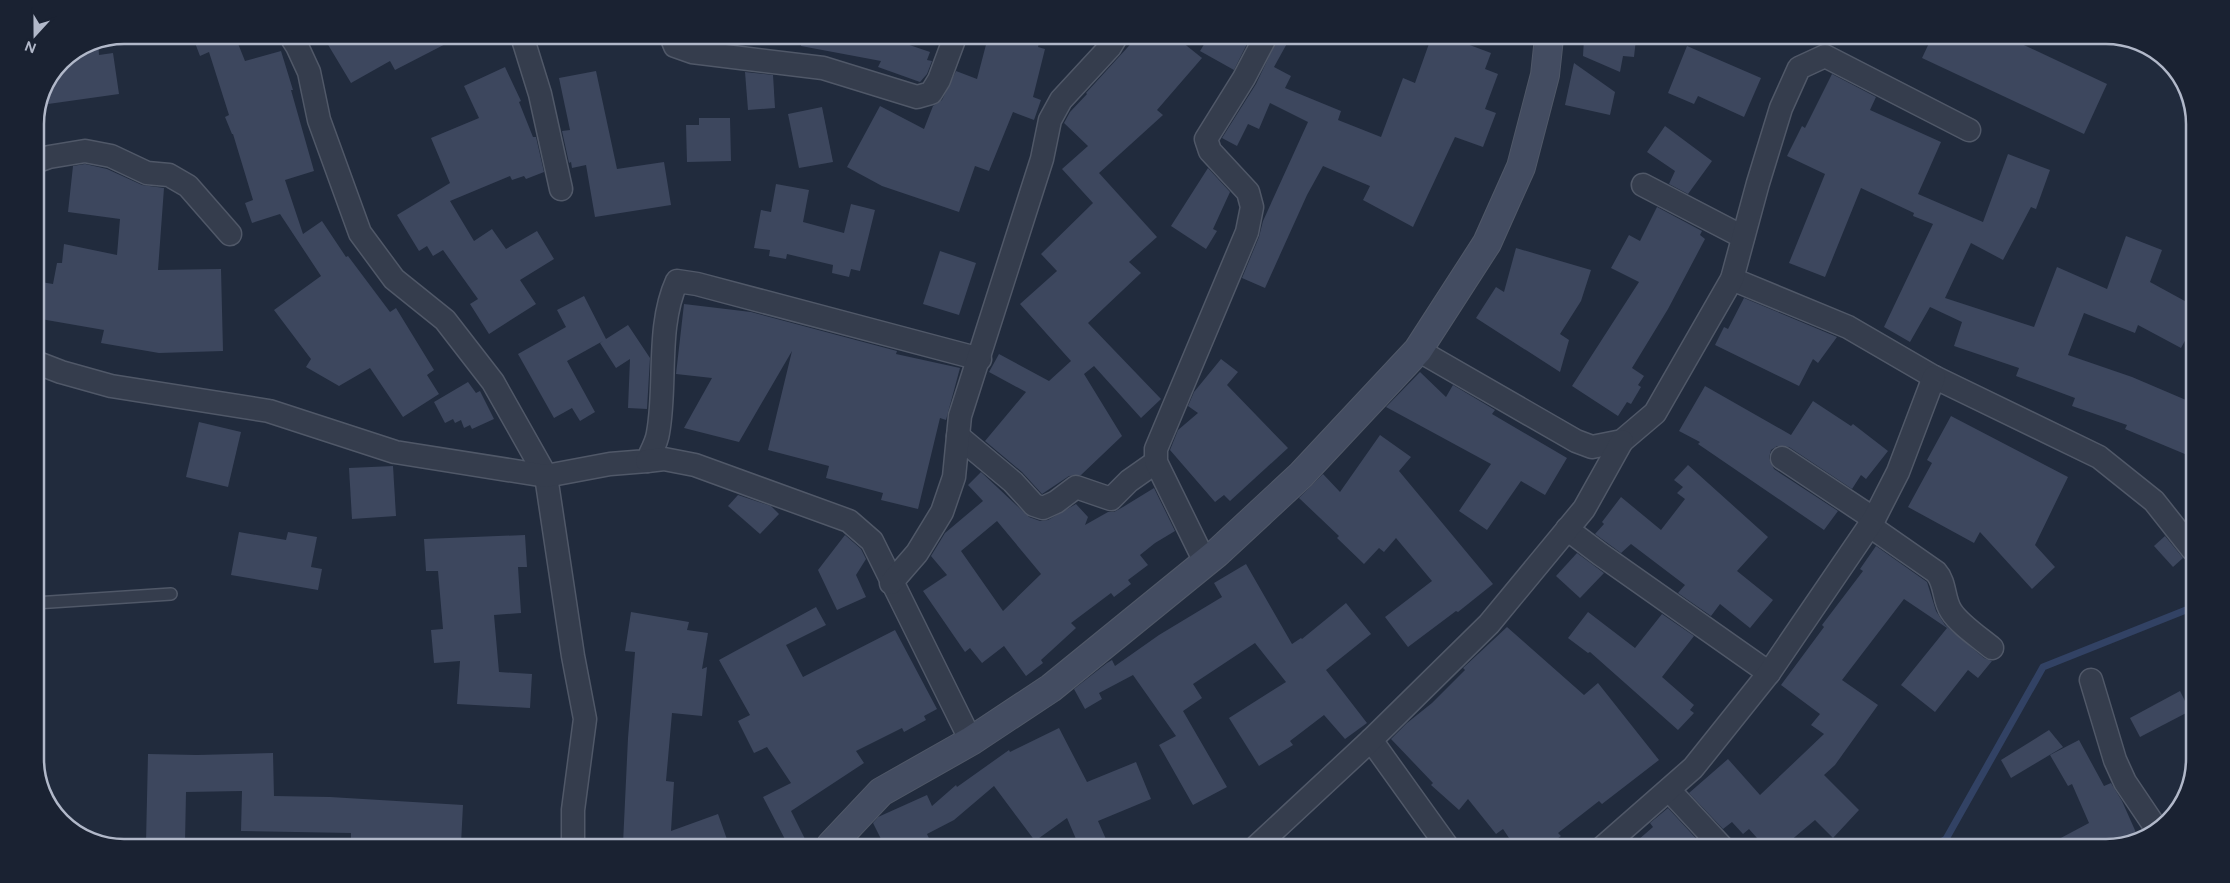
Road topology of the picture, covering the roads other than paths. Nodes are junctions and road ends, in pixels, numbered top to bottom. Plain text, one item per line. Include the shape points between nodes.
1 (301, 44) edge
2 (524, 44) edge
3 (674, 44) edge
4 (952, 44) edge
5 (1112, 44) edge
6 (1262, 44) edge
7 (1548, 44) edge
8 (1969, 130) dead end
9 (44, 159) edge
10 (1643, 185) dead end
11 (562, 189) dead end
12 (230, 234) dead end
13 (1743, 236) junction
14 (1732, 279) junction
15 (1418, 350) junction
16 (980, 359) junction
17 (44, 365) edge
18 (1934, 378) junction
19 (958, 436) junction
20 (1622, 441) junction
21 (1782, 458) dead end
22 (647, 461) junction
23 (1156, 462) junction
24 (546, 476) junction
25 (1872, 522) junction
26 (1567, 529) junction
27 (2186, 541) edge
28 (1205, 562) junction
29 (891, 582) junction
30 (171, 594) dead end
31 (44, 602) edge
32 (1992, 648) dead end
33 (1769, 673) junction
34 (2091, 680) dead end
35 (1371, 740) junction
36 (971, 741) junction
37 (1669, 790) junction
38 (2153, 824) edge
39 (1278, 838) edge
40 (573, 839) edge
41 (837, 839) edge
42 (1442, 839) edge
43 (1611, 839) edge
44 (1715, 839) edge

1 - 24 street via 319,120 360,234 394,279 445,320 493,382
2 - 11 street
3 - 4 street via 692,52 823,68 917,97 931,93
5 - 16 street via 1061,100 1050,120 1042,159
6 - 23 street via 1206,139 1210,151 1248,192 1252,208 1247,232 1156,448
7 - 15 main road via 1545,75 1521,167 1488,243
8 - 13 street via 1825,56 1799,68 1781,108
9 - 12 street via 85,151 111,156 147,172 169,175 188,186
10 - 13 street
13 - 14 street
14 - 18 street via 1848,327
14 - 20 street via 1655,413
15 - 20 street via 1576,441 1592,447
15 - 28 main road via 1301,475
16 - 19 street via 960,416
16 - 22 street via 697,284 677,282 670,296 666,328 658,435
17 - 24 street via 112,386 268,411 395,452
18 - 25 street via 1898,472
18 - 27 street via 2099,457 2154,501
19 - 23 street via 1013,482 1034,505 1043,508 1076,487 1111,499
19 - 29 street via 954,477 942,512 916,553
20 - 26 street via 1584,509
21 - 25 street
22 - 24 street
22 - 29 street via 664,459 695,465 849,521 872,541
23 - 28 street
24 - 40 street via 585,718 573,810
25 - 32 street via 1936,572 1942,579 1952,612
25 - 33 street
26 - 33 street
26 - 35 street via 1488,624
28 - 36 main road via 1051,688
29 - 36 street
30 - 31 lane
33 - 37 street via 1693,768
34 - 38 street via 2115,760 2125,782
35 - 39 street
35 - 42 street
36 - 41 main road via 881,792
37 - 43 street
37 - 44 street

